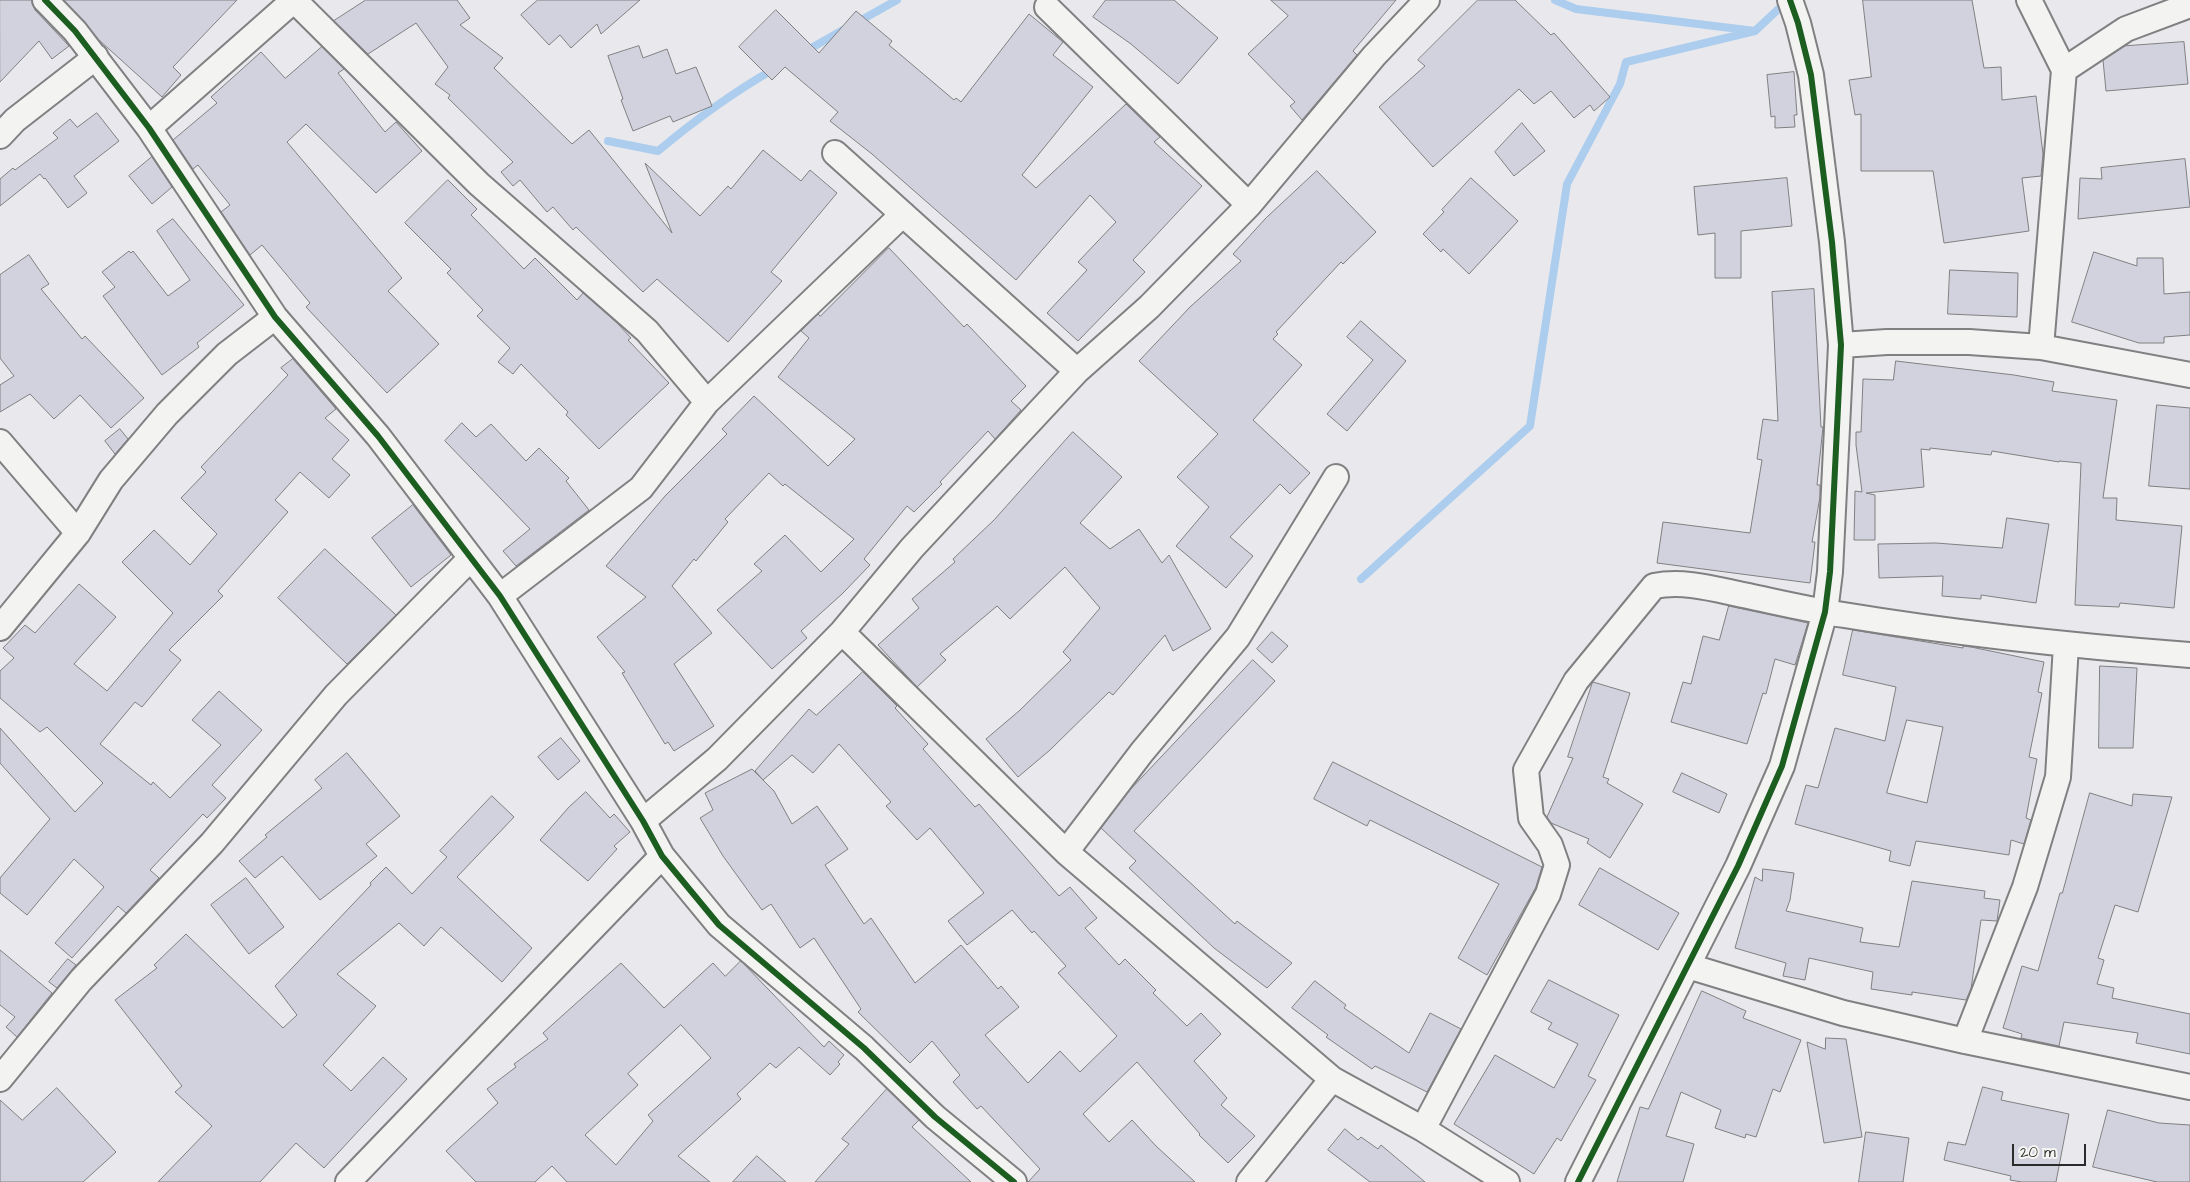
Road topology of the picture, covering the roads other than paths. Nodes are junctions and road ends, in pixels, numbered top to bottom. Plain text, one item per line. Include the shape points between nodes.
1 (45, 0) edge
2 (294, 0) edge
3 (1427, 0) edge
4 (1790, 0) edge
5 (2029, 0) edge
6 (2190, 4) edge
7 (1047, 7) dead end
8 (96, 57) junction
9 (2064, 70) junction
10 (149, 128) junction
11 (0, 136) edge
12 (835, 152) dead end
13 (1248, 205) junction
14 (903, 214) junction
15 (276, 317) junction
16 (1841, 345) junction
17 (2041, 346) junction
18 (1077, 371) junction
19 (2190, 376) edge
20 (707, 402) junction
21 (0, 442) edge
22 (1336, 477) dead end
23 (78, 533) junction
24 (471, 558) junction
25 (500, 596) junction
26 (1825, 612) junction
27 (0, 628) edge
28 (842, 632) junction
29 (2066, 645) junction
30 (2190, 654) edge
31 (643, 821) junction
32 (1066, 852) junction
33 (662, 856) junction
34 (1688, 966) junction
35 (1965, 1041) junction
36 (0, 1079) edge
37 (1332, 1079) junction
38 (2190, 1087) edge
39 (1423, 1129) junction
40 (1006, 1179) edge
41 (348, 1182) edge
42 (1249, 1182) edge
43 (1507, 1182) edge
44 (1578, 1182) edge

1 - 8 street
2 - 10 street
2 - 20 street via 479,184 647,332
3 - 13 street via 1374,56
4 - 16 street via 1810,75 1832,242
5 - 9 street
6 - 9 street via 2126,29
7 - 13 street
8 - 10 street
8 - 11 street via 15,120
9 - 17 street
10 - 15 street
12 - 14 street
13 - 18 street via 1149,307
14 - 18 street
14 - 20 street
15 - 23 street via 227,354 167,414 111,480
15 - 24 street via 378,436
16 - 17 street via 1969,342
16 - 26 street via 1830,572
17 - 19 street
18 - 28 street via 912,548
20 - 25 street via 641,488
21 - 23 street
22 - 32 street via 1238,637 1142,752
23 - 27 street
24 - 25 street
24 - 36 street via 336,695 212,843 81,980
25 - 31 street
26 - 29 street via 1927,629
26 - 34 street via 1782,766 1738,866
26 - 39 street via 1710,588 1672,583 1654,586 1576,681 1526,770 1530,818 1550,845 1557,865 1548,894
28 - 31 street via 717,759
28 - 32 street
29 - 30 street
29 - 35 street via 2058,777 2024,888
31 - 33 street
32 - 37 street
33 - 40 street via 719,925 864,1048
33 - 41 street
34 - 35 street via 1843,1013
34 - 44 street
35 - 38 street
37 - 39 street
37 - 42 street
39 - 43 street

